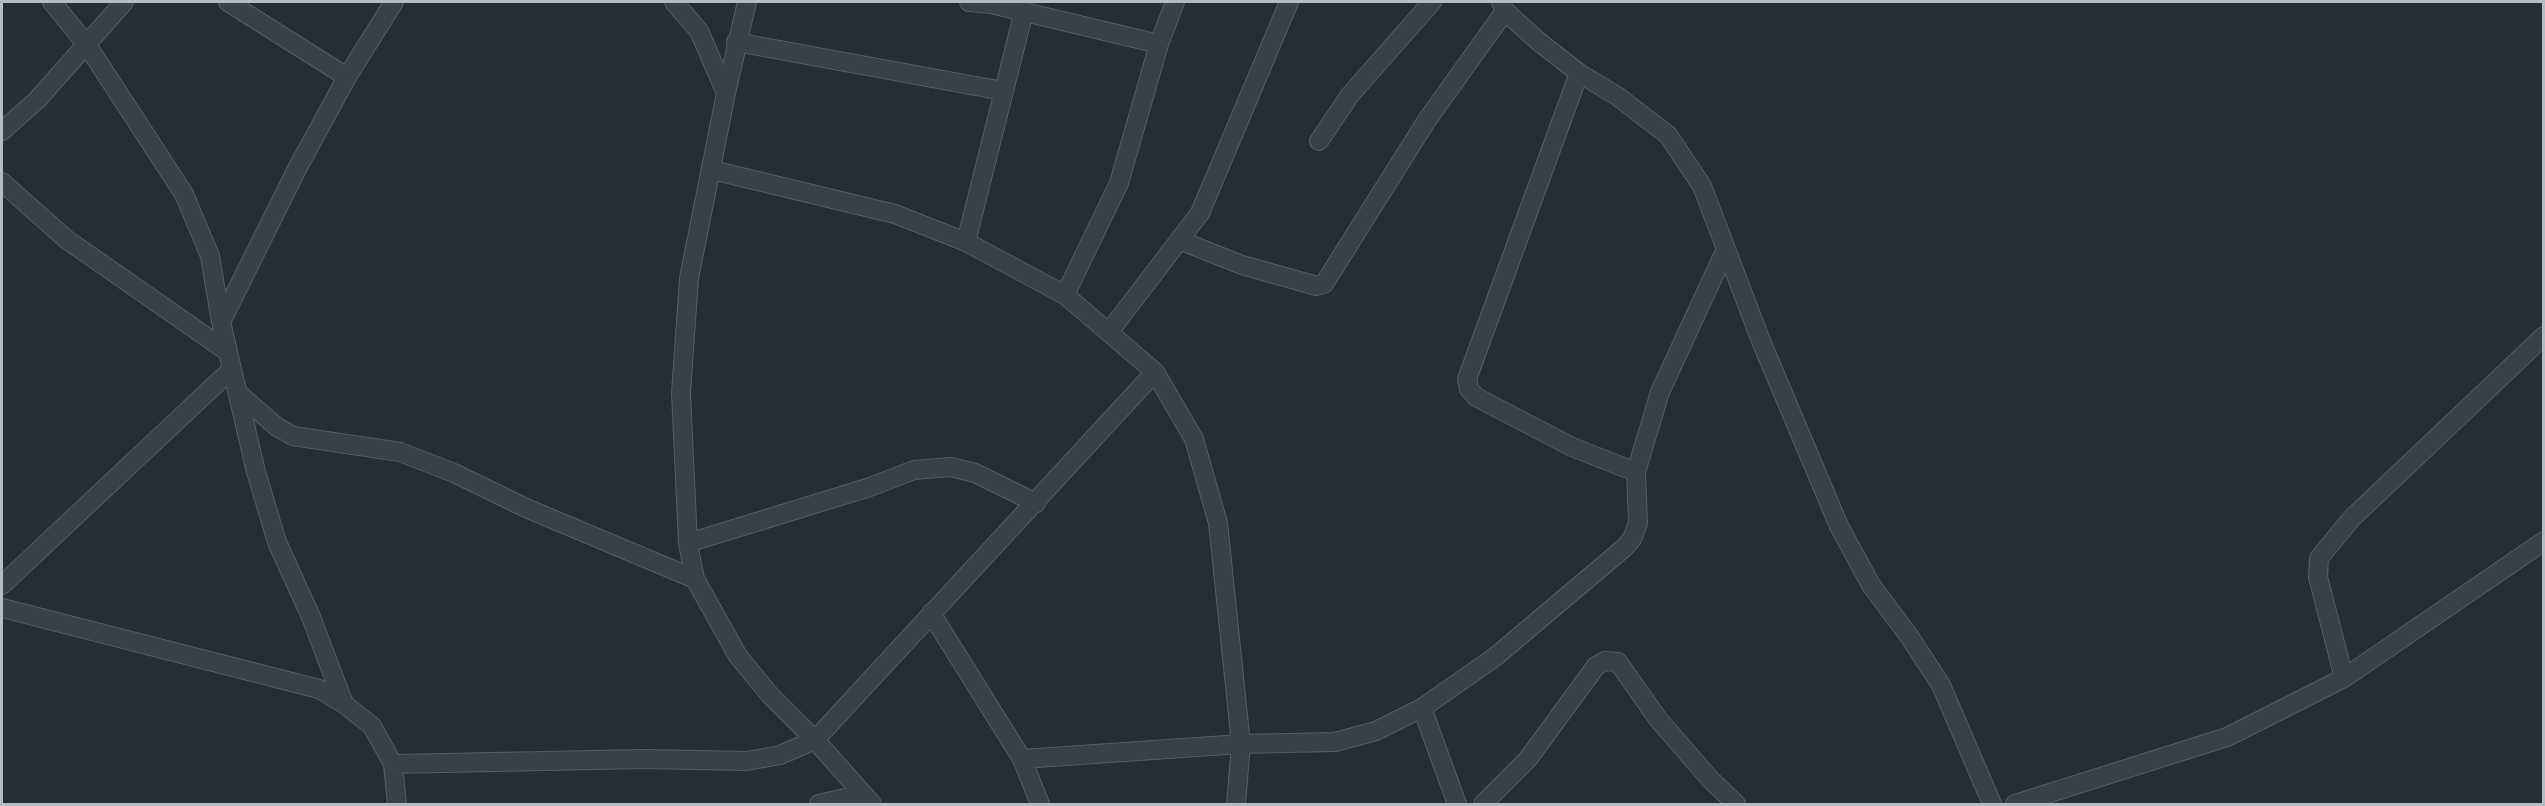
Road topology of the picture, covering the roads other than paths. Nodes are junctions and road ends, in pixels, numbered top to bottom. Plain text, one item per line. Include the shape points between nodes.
1 (52, 2) edge
2 (124, 2) edge
3 (228, 2) edge
4 (394, 2) edge
5 (674, 2) edge
6 (747, 2) edge
7 (969, 2) edge
8 (1175, 2) edge
9 (1290, 2) edge
10 (1432, 2) edge
11 (992, 3) edge
12 (1503, 6) edge
13 (1024, 11) junction
14 (736, 42) junction
15 (1159, 44) junction
16 (87, 45) junction
17 (1579, 73) junction
18 (347, 77) junction
19 (1003, 91) junction
20 (726, 93) junction
21 (2, 131) edge
22 (1319, 141) dead end
23 (712, 170) junction
24 (2, 182) edge
25 (1179, 240) junction
26 (966, 242) junction
27 (1726, 249) junction
28 (1065, 295) junction
29 (221, 322) junction
30 (1109, 332) junction
31 (2544, 336) edge
32 (230, 361) junction
33 (1155, 372) junction
34 (239, 394) junction
35 (1636, 472) junction
36 (1036, 503) junction
37 (2544, 541) edge
38 (688, 543) junction
39 (695, 579) junction
40 (2, 585) edge
41 (2, 608) edge
42 (931, 613) junction
43 (2344, 678) junction
44 (344, 704) junction
45 (1422, 708) junction
46 (815, 740) junction
47 (1241, 744) junction
48 (1022, 759) junction
49 (393, 764) junction
50 (867, 799) edge
51 (398, 804) edge
52 (819, 804) edge
53 (1040, 804) edge
54 (1236, 804) edge
55 (1457, 804) edge
56 (1483, 804) edge
57 (1736, 804) edge
58 (1992, 804) edge
59 (2015, 804) edge

1 - 16 street
2 - 16 street
3 - 18 street
4 - 18 street
5 - 20 street via 699,31
6 - 14 street
7 - 11 street
8 - 15 street
9 - 25 street via 1200,213
10 - 22 street via 1350,95
11 - 13 street
12 - 17 street via 1538,41
12 - 25 street via 1324,284 1317,286 1242,265
13 - 15 street
13 - 19 street
14 - 19 street
14 - 20 street
15 - 28 street via 1119,183
16 - 21 street via 37,100
16 - 29 street via 184,194 210,256
17 - 27 street via 1668,135 1702,186
17 - 35 street via 1467,379 1476,397 1572,447
18 - 29 street
19 - 26 street
20 - 23 street
23 - 26 street via 895,214
23 - 38 street via 689,278 681,393
24 - 32 street via 66,239
25 - 30 street
26 - 28 street
27 - 35 street via 1659,392
27 - 58 street via 1839,526 1871,585 1941,685
28 - 30 street
29 - 32 street
30 - 33 street
31 - 43 street via 2352,518 2319,558 2318,577
32 - 34 street
32 - 40 street
33 - 36 street
33 - 47 street via 1194,439 1218,523
34 - 39 street via 293,436 400,452
34 - 44 street via 277,542
35 - 45 street via 1638,523 1624,548 1495,657
36 - 38 street via 975,473 951,467 914,470
36 - 42 street
37 - 43 street
38 - 39 street
39 - 46 street via 738,656
41 - 44 street via 319,689
42 - 46 street
42 - 48 street
43 - 59 street via 2227,737
44 - 49 street via 372,726
45 - 47 street via 1376,731 1335,742
45 - 55 street
46 - 49 street via 780,755 747,761
46 - 50 street
47 - 48 street
47 - 54 street
48 - 53 street
49 - 51 street
50 - 52 street
56 - 57 street via 1528,759 1596,666 1605,661 1618,662 1658,719

